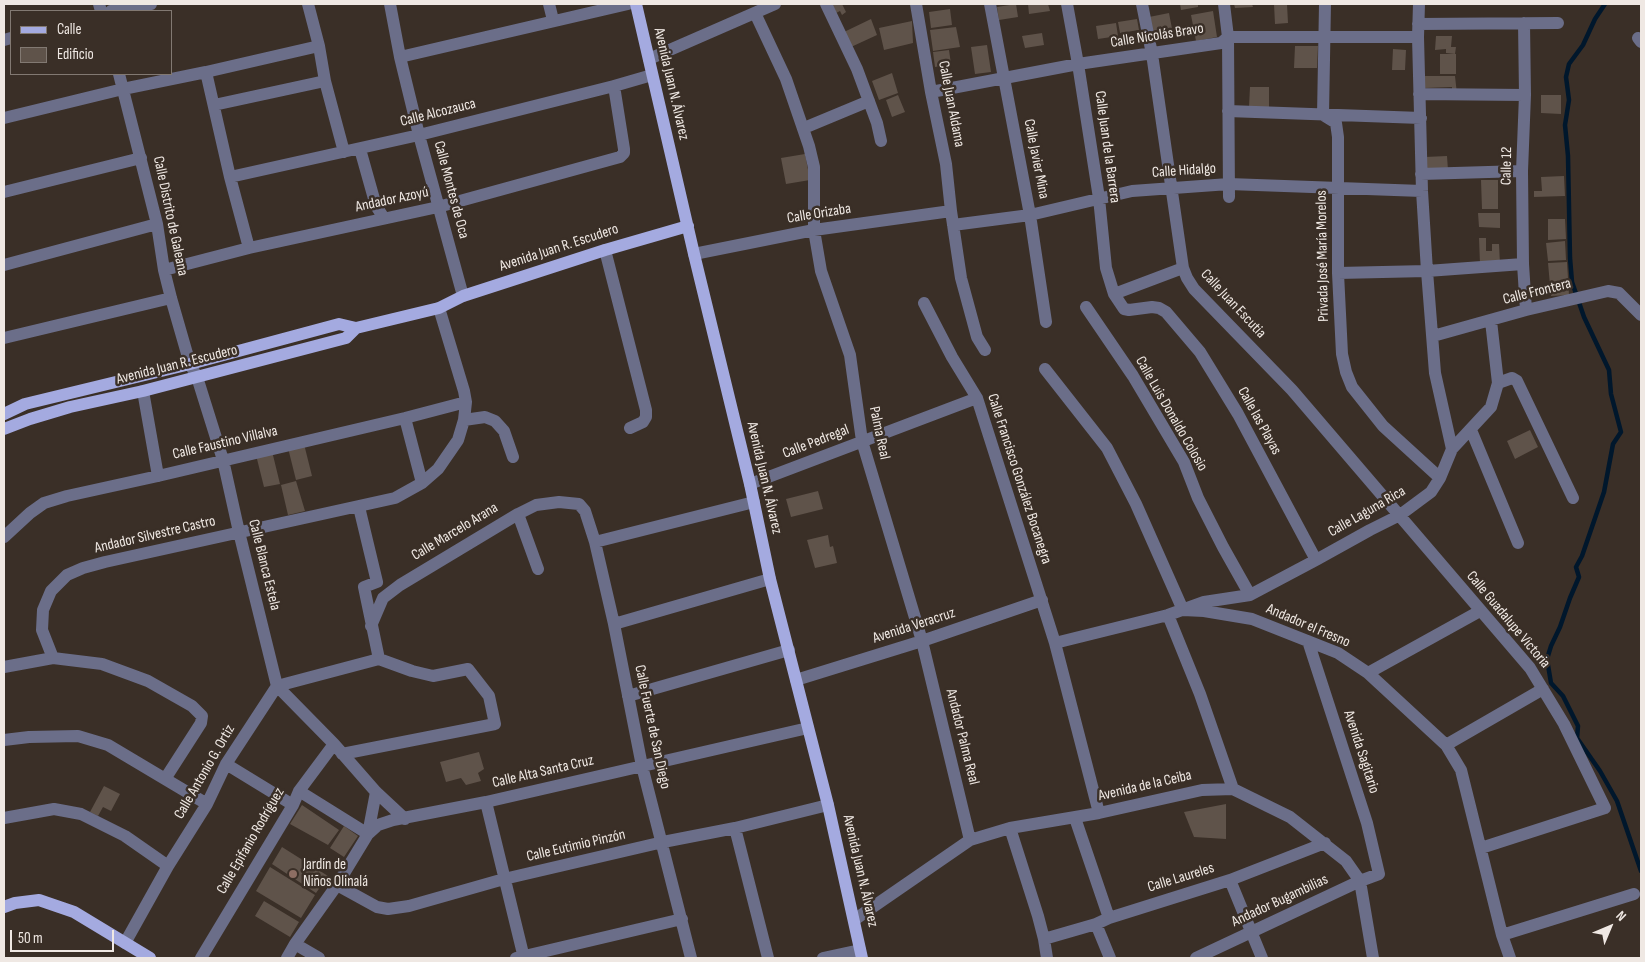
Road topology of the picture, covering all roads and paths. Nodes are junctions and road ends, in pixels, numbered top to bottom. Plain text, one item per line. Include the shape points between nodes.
1 (151, 4) edge
2 (308, 4) edge
3 (390, 4) edge
4 (549, 4) edge
5 (628, 4) edge
6 (636, 4) edge
7 (775, 4) edge
8 (826, 4) edge
9 (916, 4) edge
10 (990, 4) edge
11 (1067, 4) edge
12 (1142, 4) edge
13 (1224, 4) edge
14 (1324, 4) edge
15 (1419, 4) edge
16 (117, 10) edge
17 (755, 13) junction
18 (553, 20) junction
19 (1524, 23) junction
20 (1558, 23) dead end
21 (1418, 30) junction
22 (1324, 36) junction
23 (1228, 37) junction
24 (319, 46) junction
25 (1152, 54) junction
26 (400, 57) junction
27 (649, 59) junction
28 (1078, 64) junction
29 (206, 72) junction
30 (119, 75) edge
31 (652, 75) junction
32 (1004, 79) junction
33 (325, 81) junction
34 (614, 86) junction
35 (123, 89) junction
36 (931, 92) junction
37 (1420, 94) junction
38 (1525, 95) junction
39 (869, 101) junction
40 (214, 105) junction
41 (1228, 111) junction
42 (1323, 115) junction
43 (4, 118) edge
44 (1421, 118) junction
45 (804, 128) junction
46 (419, 135) junction
47 (881, 141) dead end
48 (360, 149) junction
49 (344, 152) junction
50 (141, 158) junction
51 (1522, 171) junction
52 (1421, 174) junction
53 (230, 177) junction
54 (1172, 188) junction
55 (1338, 188) junction
56 (1229, 191) junction
57 (1422, 191) junction
58 (4, 192) edge
59 (1099, 198) junction
60 (438, 207) junction
61 (950, 211) junction
62 (1030, 215) junction
63 (384, 218) junction
64 (157, 224) junction
65 (953, 225) junction
66 (688, 226) junction
67 (814, 230) junction
68 (249, 248) junction
69 (605, 250) junction
70 (694, 254) junction
71 (1523, 264) junction
72 (4, 266) edge
73 (1183, 268) junction
74 (164, 270) junction
75 (1427, 271) junction
76 (1338, 273) junction
77 (1114, 294) junction
78 (463, 296) junction
79 (171, 298) junction
80 (924, 303) dead end
81 (1086, 307) dead end
82 (439, 308) junction
83 (1526, 310) junction
84 (1641, 315) edge
85 (1491, 321) junction
86 (1046, 322) dead end
87 (356, 328) junction
88 (1433, 336) junction
89 (4, 338) edge
90 (985, 350) dead end
91 (190, 364) junction
92 (1045, 369) dead end
93 (197, 377) junction
94 (1498, 382) junction
95 (143, 391) junction
96 (977, 398) junction
97 (466, 402) junction
98 (4, 414) edge
99 (405, 418) junction
100 (464, 420) junction
101 (630, 428) dead end
102 (4, 429) edge
103 (1471, 430) junction
104 (862, 441) junction
105 (1452, 449) junction
106 (513, 457) dead end
107 (223, 460) junction
108 (158, 476) junction
109 (1440, 478) junction
110 (422, 483) junction
111 (750, 484) junction
112 (1573, 498) dead end
113 (754, 502) junction
114 (579, 504) joint
115 (359, 507) junction
116 (518, 514) junction
117 (1400, 516) junction
118 (239, 532) junction
119 (4, 538) edge
120 (595, 542) junction
121 (1518, 543) dead end
122 (1316, 560) junction
123 (538, 568) dead end
124 (770, 579) junction
125 (1250, 595) junction
126 (1042, 600) junction
127 (1183, 610) junction
128 (1480, 611) junction
129 (1168, 615) junction
130 (614, 624) junction
131 (371, 626) junction
132 (922, 641) junction
133 (1308, 641) junction
134 (1056, 643) junction
135 (788, 650) junction
136 (53, 658) junction
137 (379, 659) junction
138 (4, 667) edge
139 (1368, 673) junction
140 (796, 680) junction
141 (277, 686) junction
142 (1543, 690) junction
143 (628, 696) junction
144 (808, 728) junction
145 (4, 740) edge
146 (1446, 745) junction
147 (338, 749) junction
148 (226, 764) junction
149 (642, 766) junction
150 (165, 779) junction
151 (1233, 789) junction
152 (298, 791) junction
153 (376, 792) junction
154 (486, 802) junction
155 (207, 804) junction
156 (293, 805) junction
157 (828, 805) junction
158 (1099, 813) junction
159 (4, 818) edge
160 (1075, 818) junction
161 (405, 819) junction
162 (736, 828) junction
163 (1010, 828) junction
164 (368, 834) junction
165 (970, 840) junction
166 (663, 842) junction
167 (1325, 843) junction
168 (1481, 848) junction
169 (168, 866) junction
170 (1379, 874) joint
171 (504, 879) junction
172 (1230, 880) junction
173 (1360, 881) junction
174 (337, 885) junction
175 (1634, 894) dead end
176 (4, 907) edge
177 (1109, 918) junction
178 (682, 919) junction
179 (854, 920) junction
180 (1096, 924) junction
181 (1252, 932) junction
182 (1502, 935) junction
183 (1044, 939) junction
184 (125, 943) junction
185 (295, 944) junction
186 (861, 954) edge
187 (150, 958) edge
188 (201, 958) edge
189 (287, 958) edge
190 (320, 958) edge
191 (521, 958) edge
192 (691, 958) edge
193 (768, 958) edge
194 (823, 958) edge
195 (1047, 958) edge
196 (1110, 958) edge
197 (1196, 958) edge
198 (1262, 958) edge
199 (1373, 958) edge
200 (1510, 958) edge

1 - 16 street
2 - 24 street
3 - 26 street, Calle Montes de Oca
4 - 18 street
5 - 18 street
6 - 27 main road, Avenida Juan N. Álvarez
7 - 17 street
8 - 39 street
9 - 36 street, Calle Juan Aldama
10 - 32 street, Calle Javier Mina
11 - 28 street, Calle Juan de la Barrera
12 - 25 street, Calle Juan Escutia
13 - 23 street
14 - 22 street
15 - 21 street
17 - 27 street
17 - 45 street, Palma Real via 786,79
18 - 26 street
19 - 20 street, Calle Nicolás Bravo
19 - 21 street, Calle Nicolás Bravo
19 - 38 street, Calle 12
21 - 22 street, Calle Nicolás Bravo
21 - 37 street
22 - 23 street, Calle Nicolás Bravo
22 - 42 street
23 - 25 street, Calle Nicolás Bravo via 1221,43
23 - 41 street
24 - 29 street
24 - 33 street
25 - 28 street, Calle Nicolás Bravo
25 - 54 street, Calle Juan Escutia
26 - 46 street, Calle Montes de Oca
27 - 31 main road, Avenida Juan N. Álvarez
28 - 32 street, Calle Nicolás Bravo
28 - 59 street, Calle Juan de la Barrera
29 - 35 street
29 - 40 street
30 - 35 street, Calle Distrito de Galeana
31 - 34 street, Calle Alcozauca
31 - 66 main road, Avenida Juan N. Álvarez
32 - 36 street, Calle Nicolás Bravo
32 - 62 street, Calle Javier Mina
33 - 40 street
33 - 49 street
34 - 46 street, Calle Alcozauca
34 - 60 street, Andador Azoyú via 624,153 620,157
35 - 43 street
35 - 50 street, Calle Distrito de Galeana
36 - 61 street, Calle Juan Aldama via 946,164
37 - 38 street
37 - 44 street
38 - 51 street, Calle 12
39 - 45 street
39 - 47 street
40 - 53 street
41 - 42 street
41 - 56 street
42 - 44 street
42 - 55 street, Privada José María Morelos via 1336,124
44 - 52 street
45 - 67 street, Palma Real via 814,167
46 - 48 street, Calle Alcozauca
46 - 60 street, Calle Montes de Oca
48 - 49 street, Calle Alcozauca
48 - 63 street via 376,206
49 - 53 street, Calle Alcozauca
50 - 58 street
50 - 64 street, Calle Distrito de Galeana
51 - 52 street
51 - 71 street, Calle 12
52 - 57 street
53 - 68 street
54 - 56 street, Calle Hidalgo
54 - 59 street, Calle Hidalgo via 1132,190
54 - 73 street, Calle Juan Escutia
55 - 56 street, Calle Hidalgo
55 - 57 street, Calle Hidalgo
55 - 76 street, Privada José María Morelos
57 - 75 street
59 - 62 street, Calle Hidalgo
59 - 77 street, Calle Juan de la Barrera via 1106,268
60 - 63 street, Andador Azoyú
60 - 78 street, Calle Montes de Oca
61 - 65 street
61 - 67 street, Calle Orizaba
62 - 65 street, Calle Hidalgo
62 - 86 street, Calle Javier Mina
63 - 68 street, Andador Azoyú
64 - 72 street
64 - 74 street, Calle Distrito de Galeana
65 - 90 street via 961,278 977,337
66 - 69 main road, Avenida Juan R. Escudero
66 - 70 main road, Avenida Juan N. Álvarez
67 - 70 street, Calle Orizaba
67 - 104 street, Palma Real via 821,271 850,356
68 - 74 street, Andador Azoyú
69 - 78 main road, Avenida Juan R. Escudero
69 - 101 street via 646,410 643,422
70 - 111 main road, Avenida Juan N. Álvarez
71 - 75 street
71 - 83 street, Calle 12
73 - 77 street
73 - 117 street, Calle Juan Escutia via 1194,289 1292,390
74 - 79 street, Calle Distrito de Galeana
75 - 76 street
75 - 88 street
76 - 109 street, Privada José María Morelos via 1342,354 1352,386 1383,426
77 - 122 street, Calle las Playas via 1124,309 1152,307 1166,312 1204,360 1238,414
78 - 82 main road, Avenida Juan R. Escudero
79 - 89 street
79 - 91 street, Calle Distrito de Galeana
80 - 96 street, Calle Francisco González Bocanegra
81 - 125 street, Calle Luis Donaldo Colosio via 1133,376 1184,462 1198,498
82 - 87 main road, Avenida Juan R. Escudero
82 - 97 street
83 - 84 street, Calle Frontera via 1608,291 1619,293
83 - 85 street, Calle Frontera
85 - 88 street, Calle Frontera
85 - 94 street
87 - 91 main road, Avenida Juan R. Escudero via 339,324
87 - 93 main road, Avenida Juan R. Escudero via 346,338
88 - 105 street via 1435,373
91 - 93 street, Calle Blanca Estela
91 - 98 main road, Avenida Juan R. Escudero via 24,404
92 - 127 street via 1107,448
93 - 95 main road, Avenida Juan R. Escudero
93 - 107 street, Calle Blanca Estela
94 - 103 street via 1491,407
94 - 112 street via 1512,378 1517,381
95 - 102 main road, Avenida Juan R. Escudero via 70,407
95 - 108 street
96 - 104 street, Calle Pedregal
96 - 126 street, Calle Francisco González Bocanegra
97 - 99 street, Calle Faustino Villalva
97 - 100 street, Andador Silvestre Castro
99 - 107 street, Calle Faustino Villalva
99 - 110 street
100 - 106 street via 484,417 495,421 504,431
100 - 110 street, Andador Silvestre Castro via 458,440 438,469
103 - 105 street
103 - 121 street
104 - 111 street, Calle Pedregal
104 - 132 street, Palma Real
105 - 109 street, Calle Laguna Rica
107 - 108 street, Calle Faustino Villalva
107 - 118 street, Calle Blanca Estela
108 - 119 street, Calle Faustino Villalva via 44,503
109 - 117 street, Calle Laguna Rica via 1431,492
110 - 115 street, Andador Silvestre Castro via 395,498
111 - 113 main road, Avenida Juan N. Álvarez
113 - 120 street
113 - 124 main road, Avenida Juan N. Álvarez
114 - 116 street, Calle Marcelo Arana via 536,505
114 - 120 street, Calle Fuerte de San Diego via 585,511
115 - 118 street, Andador Silvestre Castro
115 - 131 street via 377,582 364,587
116 - 123 street
116 - 131 street, Calle Marcelo Arana via 400,585 383,598
117 - 122 street, Calle Laguna Rica
117 - 128 street, Calle Guadalupe Victoria
118 - 136 street, Andador Silvestre Castro via 105,562 67,575 52,591 43,610 42,630
118 - 141 street, Calle Blanca Estela
120 - 130 street, Calle Fuerte de San Diego
122 - 125 street, Calle Laguna Rica
124 - 130 street
124 - 135 main road, Avenida Juan N. Álvarez
125 - 127 street, Calle Laguna Rica via 1204,602
126 - 132 street, Avenida Veracruz
126 - 134 street, Calle Francisco González Bocanegra
127 - 129 street, Calle Laguna Rica
127 - 133 street, Andador el Fresno via 1252,619
128 - 139 street
128 - 142 street, Calle Guadalupe Victoria via 1530,668
129 - 134 street, Calle Laguna Rica
129 - 151 street
130 - 143 street, Calle Fuerte de San Diego
131 - 137 street
132 - 140 street, Avenida Veracruz
132 - 165 street, Andador Palma Real
133 - 139 street, Andador el Fresno via 1338,653
133 - 170 street, Avenida Sagitario via 1367,823
134 - 158 street, Calle Francisco González Bocanegra
135 - 140 main road, Avenida Juan N. Álvarez
135 - 143 street
136 - 138 street
136 - 150 street via 102,664 148,681 192,706 202,716 201,723
137 - 141 street
137 - 147 street via 433,676 468,669 489,696 495,724
139 - 146 street, Andador el Fresno
140 - 144 main road, Avenida Juan N. Álvarez
141 - 147 street
141 - 148 street, Calle Antonio G. Ortiz
142 - 146 street
142 - 168 street, Calle Guadalupe Victoria via 1564,724 1605,808
143 - 149 street, Calle Fuerte de San Diego
144 - 149 street, Calle Alta Santa Cruz
144 - 157 main road, Avenida Juan N. Álvarez
145 - 150 street via 78,736 108,746
146 - 168 street, Andador el Fresno via 1461,770
147 - 152 street, Calle Epifanio Rodríguez
147 - 153 street
148 - 155 street, Calle Antonio G. Ortiz
148 - 156 street
149 - 154 street, Calle Alta Santa Cruz
149 - 166 street, Calle Fuerte de San Diego
150 - 155 street
151 - 158 street, Avenida de la Ceiba via 1202,790
151 - 167 street, Avenida de la Ceiba via 1290,817
152 - 156 street, Calle Epifanio Rodríguez
152 - 164 street
153 - 161 street
153 - 164 street
154 - 161 street, Calle Alta Santa Cruz
154 - 171 street
155 - 169 street, Calle Antonio G. Ortiz
156 - 188 street, Calle Epifanio Rodríguez
157 - 162 street, Calle Eutimio Pinzón
157 - 179 main road, Avenida Juan N. Álvarez
158 - 160 street, Avenida de la Ceiba
159 - 169 street via 54,809 81,814 125,836
160 - 163 street, Avenida de la Ceiba
160 - 177 street
161 - 164 street, Calle Alta Santa Cruz via 378,825
162 - 166 street, Calle Eutimio Pinzón
162 - 193 street
163 - 165 street, Avenida de la Ceiba
163 - 183 street
164 - 174 street
165 - 179 street, Avenida de la Ceiba
166 - 171 street, Calle Eutimio Pinzón
166 - 178 street, Calle Fuerte de San Diego
167 - 172 street, Calle Laureles
167 - 173 street, Avenida de la Ceiba via 1346,861
168 - 182 street, Andador el Fresno
169 - 184 street, Calle Antonio G. Ortiz
170 - 173 street, Andador Bugambilias
171 - 174 street, Calle Eutimio Pinzón via 388,909 377,907
171 - 191 street
172 - 177 street, Calle Laureles
172 - 181 street
173 - 181 street, Andador Bugambilias
173 - 199 street, Avenida de la Ceiba
174 - 185 street
175 - 182 street
176 - 184 main road via 39,900 74,912
177 - 180 street, Calle Laureles
178 - 191 street
178 - 192 street, Calle Fuerte de San Diego
179 - 186 main road, Avenida Juan N. Álvarez
180 - 183 street, Calle Laureles
180 - 196 street
181 - 197 street, Andador Bugambilias
181 - 198 street
182 - 200 street, Andador el Fresno
183 - 195 street
184 - 187 main road
185 - 189 street
185 - 190 street
186 - 194 street

